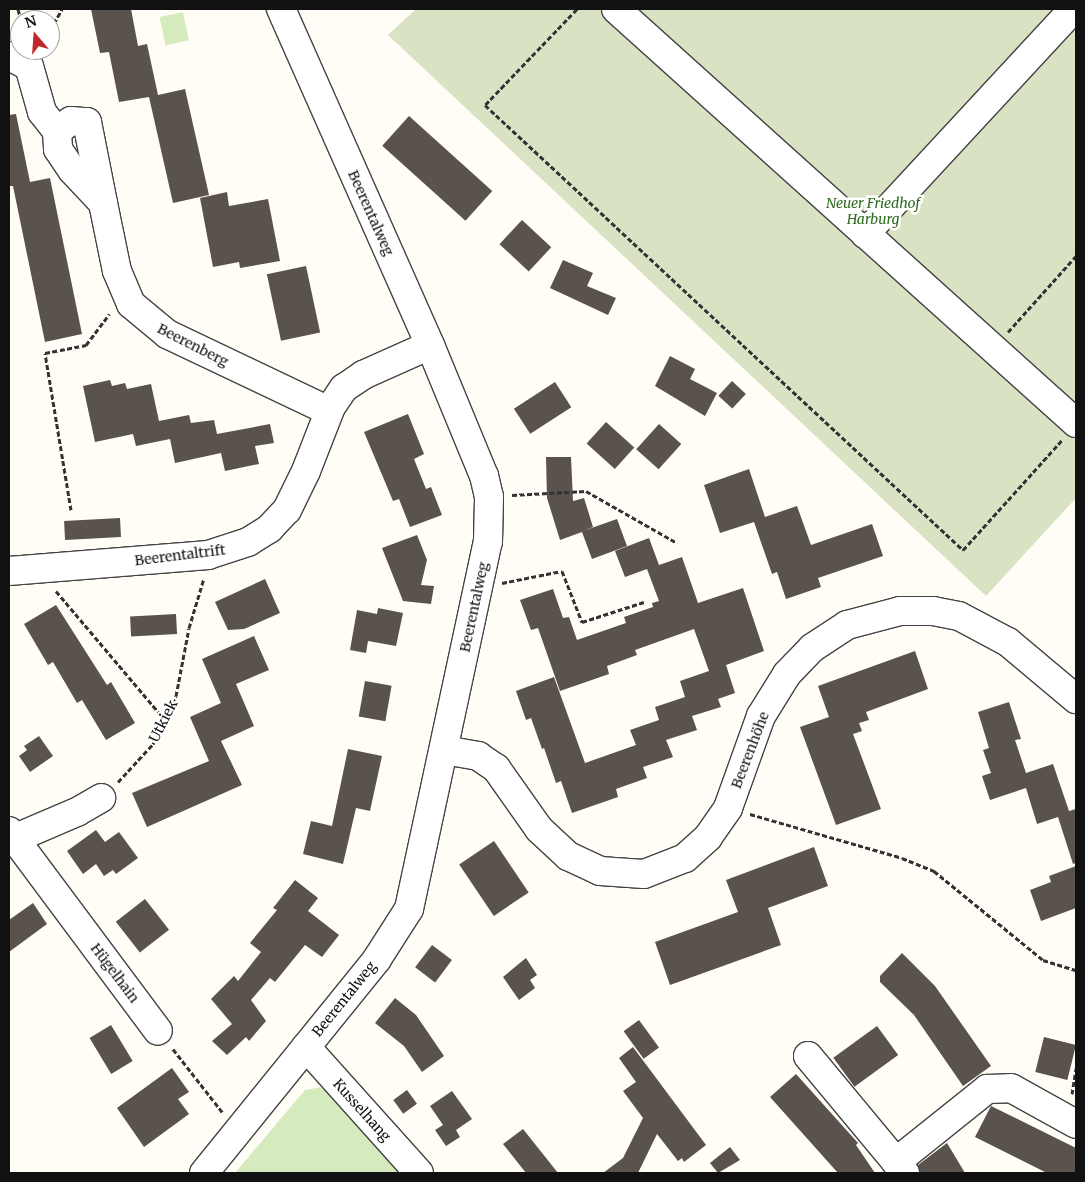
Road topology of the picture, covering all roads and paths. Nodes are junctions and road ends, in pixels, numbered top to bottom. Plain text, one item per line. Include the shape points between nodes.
1 (281, 9) edge
2 (577, 9) edge
3 (616, 9) edge
4 (1073, 9) edge
5 (9, 56) edge
6 (865, 234) junction
7 (1076, 256) edge
8 (126, 294) junction
9 (430, 346) junction
10 (992, 349) junction
11 (330, 411) junction
12 (1076, 422) edge
13 (489, 497) junction
14 (71, 510) dead end
15 (677, 543) dead end
16 (208, 555) junction
17 (9, 571) edge
18 (496, 585) dead end
19 (58, 594) dead end
20 (644, 602) dead end
21 (1076, 699) edge
22 (165, 720) junction
23 (444, 750) junction
24 (101, 798) joint
25 (728, 808) junction
26 (11, 837) edge
27 (1076, 970) edge
28 (158, 1031) joint
29 (306, 1047) junction
30 (808, 1056) dead end
31 (224, 1114) dead end
32 (1076, 1124) edge
33 (900, 1168) edge
34 (204, 1173) edge
35 (419, 1173) edge

1 - 9 street, Beerentalweg
2 - 12 path via 485,104 963,550
3 - 6 street
4 - 6 street
5 - 8 street, Beerenberg via 29,66 42,112 57,132 71,121 86,122
6 - 10 street
7 - 10 path
8 - 11 street, Beerenberg via 147,321 167,334
8 - 14 path via 86,345 45,354
9 - 11 street, Beerentaltrift via 352,382 337,396
9 - 13 street, Beerentalweg via 484,476
10 - 12 street
11 - 16 street, Beerentaltrift via 306,471 278,520 248,542
13 - 15 path via 586,491
13 - 23 street, Beerentalweg via 488,542
16 - 17 street, Beerentaltrift
16 - 22 path, Utkiek via 176,696
18 - 20 path via 562,571 582,622
19 - 22 path
21 - 25 street, Beerenhöhe via 1008,642 958,616 918,610 863,618 823,640 787,674 762,716
22 - 24 path, Utkiek via 153,744
23 - 25 street, Beerenhöhe via 467,752 487,760 551,841 582,863 615,874 644,874 685,858 708,837
23 - 29 street, Beerentalweg via 409,909 377,959
24 - 26 street via 77,812
25 - 27 path via 902,858 934,871 1042,960
26 - 28 street, Hügelhain
28 - 31 path
29 - 34 street, Beerentalweg
29 - 35 street, Kusselhang
30 - 33 street
32 - 33 street via 1011,1088 987,1089

